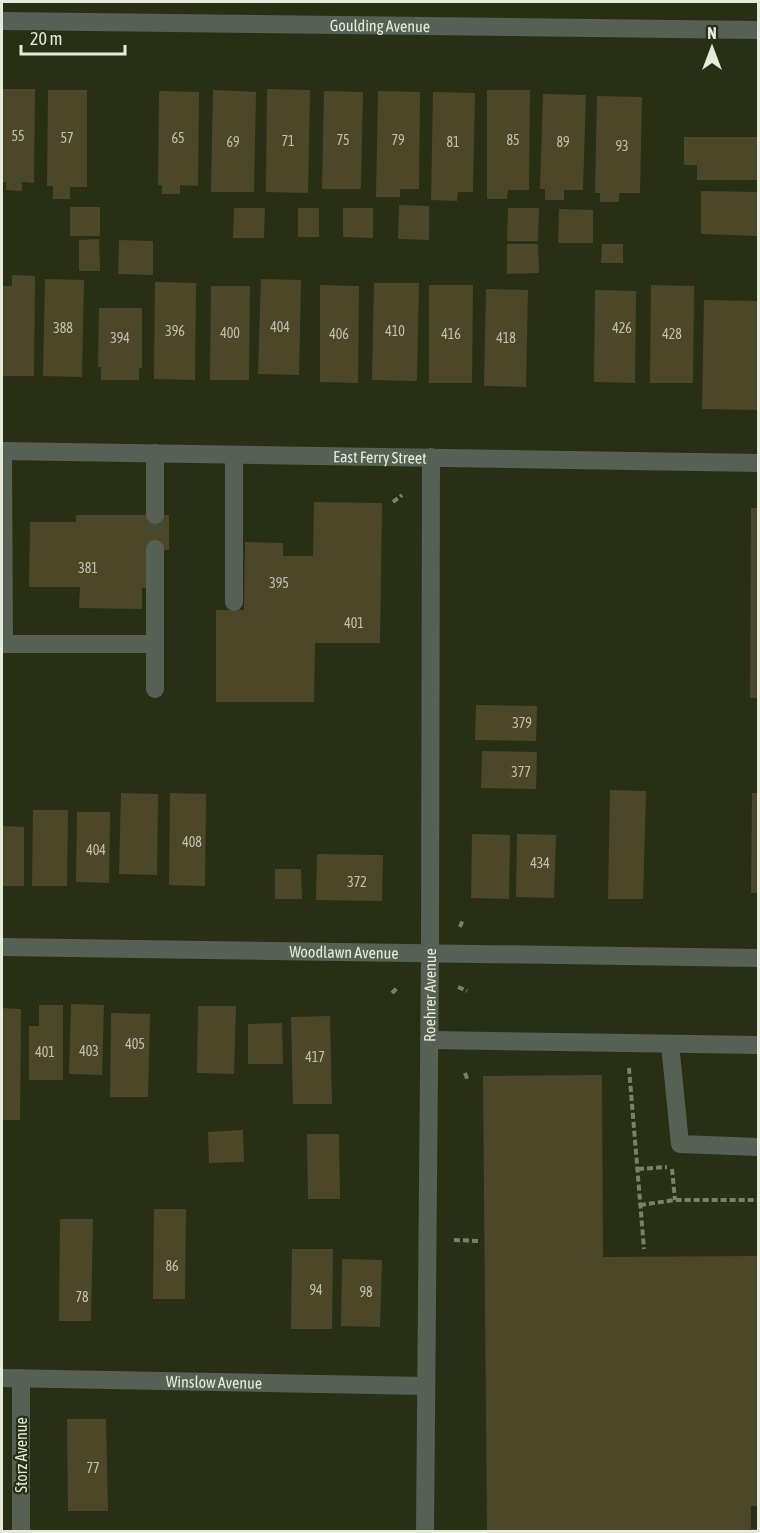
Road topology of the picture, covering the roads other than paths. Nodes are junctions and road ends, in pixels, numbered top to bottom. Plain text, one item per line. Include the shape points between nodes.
1 (2, 21) edge
2 (759, 30) edge
3 (2, 451) edge
4 (155, 453) junction
5 (234, 455) junction
6 (431, 458) junction
7 (759, 463) edge
8 (155, 515) tunnel mouth
9 (155, 549) tunnel mouth
10 (234, 602) dead end
11 (3, 644) edge
12 (155, 644) junction
13 (156, 689) dead end
14 (2, 946) edge
15 (430, 952) junction
16 (759, 958) edge
17 (429, 1040) junction
18 (670, 1044) junction
19 (759, 1045) edge
20 (759, 1147) edge
21 (2, 1378) edge
22 (21, 1378) junction
23 (426, 1386) junction
24 (21, 1532) edge
25 (425, 1532) edge

1 - 2 street, Goulding Avenue
3 - 4 street, East Ferry Street
3 - 11 street
4 - 5 street, East Ferry Street
4 - 8 street
5 - 6 street, East Ferry Street
5 - 10 street
6 - 7 street, East Ferry Street
6 - 15 street, Roehrer Avenue
9 - 12 street
11 - 12 street
12 - 13 street
14 - 15 street, Woodlawn Avenue
15 - 16 street, Woodlawn Avenue
15 - 17 street, Roehrer Avenue
17 - 18 street
17 - 23 street, Roehrer Avenue
18 - 19 street
18 - 20 street via 680,1144
21 - 22 street, Winslow Avenue
22 - 23 street, Winslow Avenue
22 - 24 street, Storz Avenue
23 - 25 street, Roehrer Avenue

